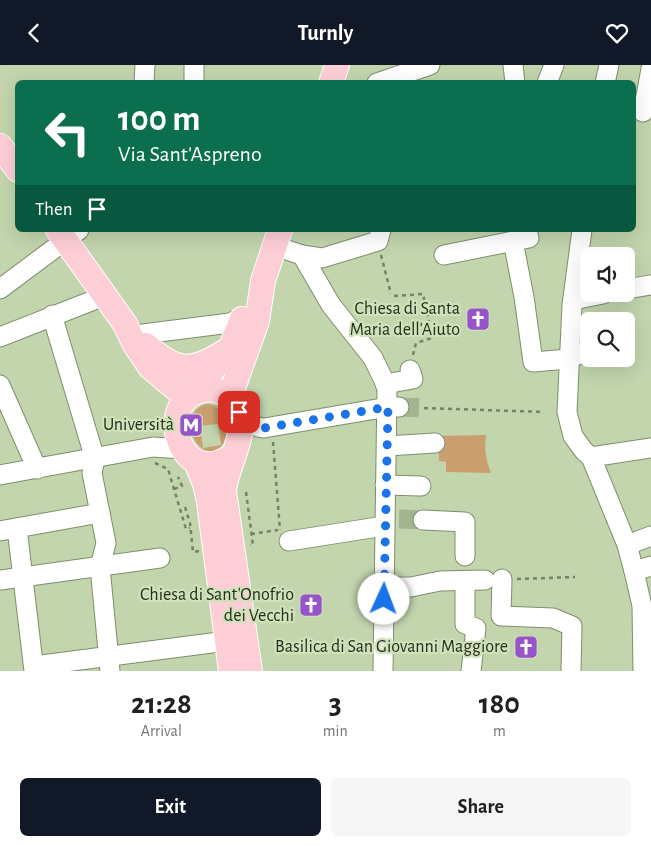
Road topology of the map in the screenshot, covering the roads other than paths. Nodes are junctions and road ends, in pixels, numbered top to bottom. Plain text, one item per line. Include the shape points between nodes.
1 (145, 65) edge
2 (194, 65) edge
3 (337, 65) edge
4 (430, 65) edge
5 (513, 65) edge
6 (553, 65) edge
7 (608, 65) edge
8 (651, 69) edge
9 (144, 80) edge
10 (194, 80) edge
11 (332, 80) edge
12 (385, 80) edge
13 (516, 80) edge
14 (548, 80) edge
15 (606, 80) edge
16 (642, 111) edge
17 (582, 232) edge
18 (67, 234) edge
19 (380, 236) edge
20 (520, 236) edge
21 (278, 238) edge
22 (302, 255) junction
23 (444, 255) dead end
24 (263, 281) junction
25 (651, 285) edge
26 (1, 287) edge
27 (635, 288) edge
28 (104, 295) junction
29 (580, 300) edge
30 (573, 302) junction
31 (52, 315) junction
32 (243, 317) junction
33 (130, 330) junction
34 (0, 337) edge
35 (231, 347) junction
36 (580, 354) edge
37 (568, 359) junction
38 (410, 370) dead end
39 (385, 384) junction
40 (0, 385) edge
41 (195, 392) junction
42 (236, 407) junction
43 (394, 407) junction
44 (435, 443) dead end
45 (386, 446) junction
46 (651, 448) edge
47 (587, 454) junction
48 (189, 455) junction
49 (233, 455) junction
50 (95, 459) junction
51 (37, 469) junction
52 (0, 475) edge
53 (385, 485) junction
54 (421, 486) dead end
55 (100, 513) junction
56 (423, 520) tunnel mouth
57 (389, 521) junction
58 (9, 530) edge
59 (284, 535) road end
60 (651, 536) edge
61 (627, 545) junction
62 (217, 555) junction
63 (465, 556) dead end
64 (160, 558) dead end
65 (100, 567) junction
66 (640, 570) edge
67 (24, 577) junction
68 (0, 580) edge
69 (465, 581) junction
70 (384, 587) junction
71 (646, 606) edge
72 (646, 640) edge
73 (227, 641) junction
74 (109, 664) edge
75 (34, 669) edge
76 (571, 670) edge
77 (231, 671) edge
78 (250, 671) edge
79 (383, 671) edge
80 (471, 671) edge
81 (643, 671) edge

1 - 9 street
2 - 10 street
3 - 11 main road
4 - 12 street
5 - 13 street
6 - 14 street
7 - 15 street
8 - 16 street
17 - 30 street
18 - 26 street
18 - 28 main road
19 - 22 street via 351,250 322,258
20 - 23 street
20 - 37 street via 533,362
21 - 22 street
21 - 24 main road
22 - 39 street via 331,305 373,358
24 - 32 main road
24 - 42 main road via 258,321 233,389
25 - 27 street
28 - 31 street
28 - 33 main road
29 - 30 street
30 - 37 street
31 - 34 street
31 - 50 street
32 - 33 street via 230,323
32 - 35 main road
33 - 35 main road via 161,358 181,366 200,365
33 - 41 main road via 134,343 150,367 175,387
35 - 41 main road
36 - 37 street
37 - 47 street via 568,418 573,436
38 - 39 street via 413,379
39 - 43 street
40 - 51 street
41 - 42 main road via 212,389 228,396
41 - 48 main road via 182,405 177,420 178,441
42 - 43 street via 246,422 264,428
42 - 49 main road via 241,434
43 - 45 street
44 - 45 street
45 - 53 street
46 - 47 street
47 - 61 street
48 - 49 main road via 206,465 216,465
48 - 50 street via 153,447
48 - 62 main road via 205,483
49 - 62 main road via 225,479
50 - 51 street
50 - 55 street via 92,473
51 - 52 street
53 - 54 street
53 - 57 street
55 - 58 street
55 - 65 street via 106,543
56 - 63 street via 465,522
57 - 59 street
57 - 70 street
58 - 67 street
60 - 61 street
61 - 66 street
62 - 73 main road
62 - 78 main road
64 - 65 street
65 - 67 street
65 - 74 street
66 - 71 street
67 - 68 street
67 - 75 street
69 - 70 street
69 - 76 street via 493,579 501,616 553,618 572,626
69 - 80 street via 465,624 476,628
70 - 79 street
71 - 72 street
72 - 81 street
73 - 74 street
73 - 77 main road
74 - 75 street

